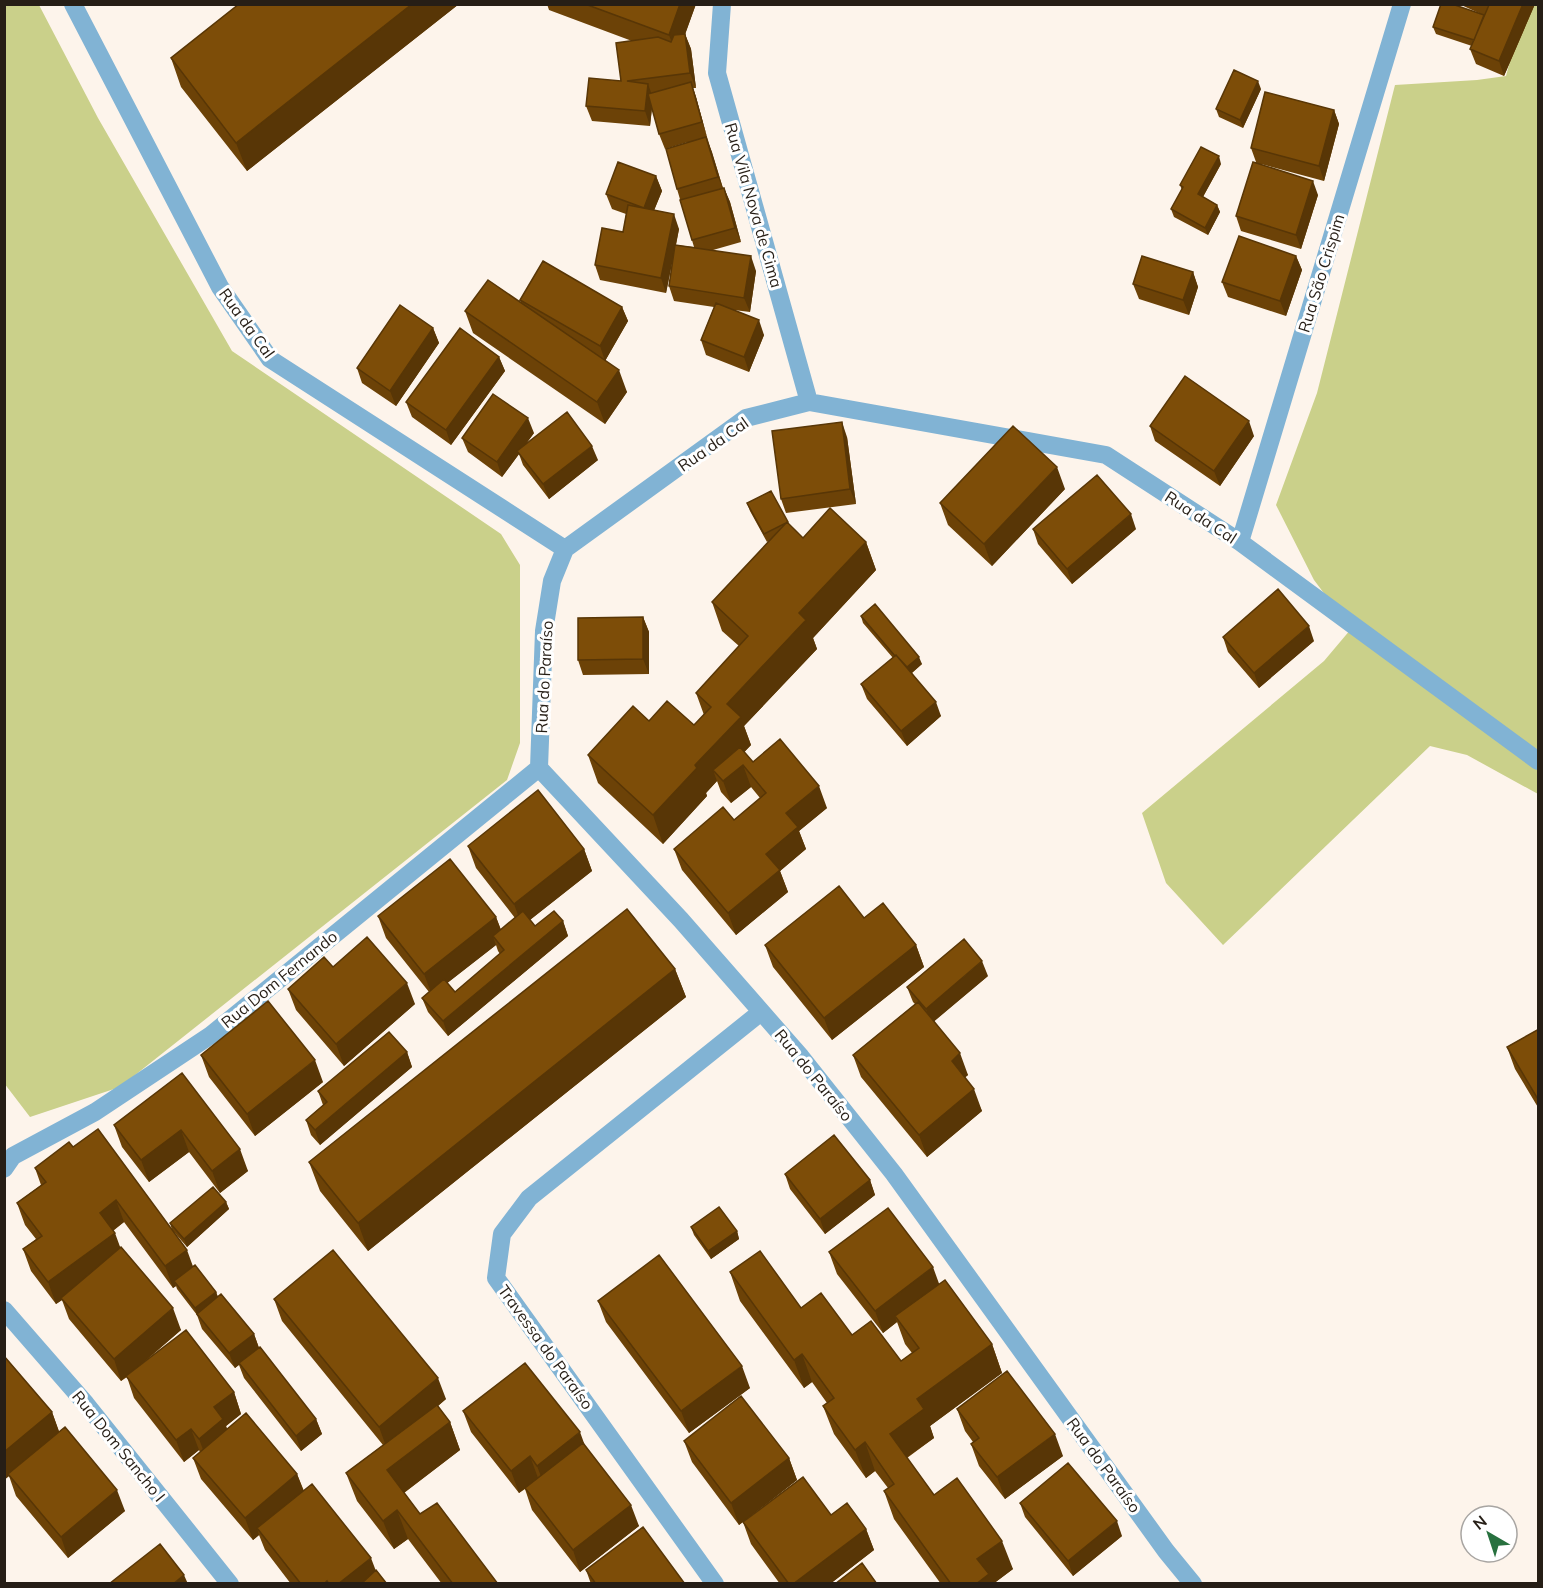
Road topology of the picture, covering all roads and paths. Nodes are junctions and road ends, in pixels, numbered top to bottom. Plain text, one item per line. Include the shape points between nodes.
1 (73, 4) edge
2 (723, 4) edge
3 (1402, 4) edge
4 (809, 402) junction
5 (1240, 542) junction
6 (566, 549) junction
7 (1539, 761) edge
8 (539, 768) junction
9 (762, 1012) junction
10 (4, 1169) edge
11 (4, 1310) edge
12 (230, 1584) edge
13 (715, 1584) edge
14 (1193, 1584) edge

1 - 6 street, Rua da Cal via 220,287 270,359
2 - 4 street, Rua Vila Nova de Cima via 717,73
3 - 5 street, Rua São Crispim
4 - 5 street, Rua da Cal via 1106,455
4 - 6 street, Rua da Cal via 746,418
5 - 7 street, Rua da Cal
6 - 8 street, Rua do Paraíso via 552,581 544,631
8 - 9 street, Rua do Paraíso
8 - 10 street, Rua Dom Fernando via 211,1035 95,1112 13,1156
9 - 13 street, Travessa do Paraíso via 529,1198 502,1234 496,1278
9 - 14 street, Rua do Paraíso via 894,1174
11 - 12 street, Rua Dom Sancho I via 86,1404

